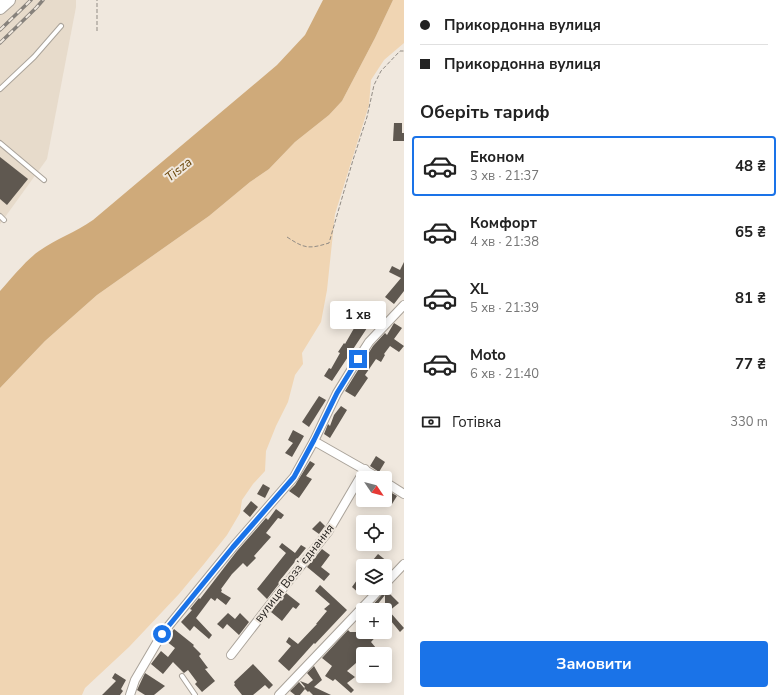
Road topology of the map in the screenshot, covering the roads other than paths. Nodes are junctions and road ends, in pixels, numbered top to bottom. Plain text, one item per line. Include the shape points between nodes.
1 (9, 0) edge
2 (0, 8) edge
3 (61, 26) dead end
4 (0, 89) edge
5 (0, 143) edge
6 (44, 180) dead end
7 (0, 216) edge
8 (4, 220) dead end
9 (404, 305) edge
10 (314, 440) junction
11 (365, 469) junction
12 (368, 471) edge
13 (392, 486) edge
14 (404, 494) edge
15 (404, 564) edge
16 (392, 577) edge
17 (374, 595) edge
18 (232, 655) dead end
19 (182, 676) dead end
20 (130, 695) edge
21 (195, 695) edge
22 (279, 695) edge

1 - 2 main road
3 - 4 lane via 34,57
5 - 6 lane
7 - 8 lane
9 - 10 street via 369,342 337,393
10 - 11 street
10 - 20 street via 294,477 162,634 135,680
11 - 12 street
11 - 18 street, вулиця Воззʼєднання via 328,532
13 - 14 street
15 - 16 street
17 - 22 street
19 - 21 lane

